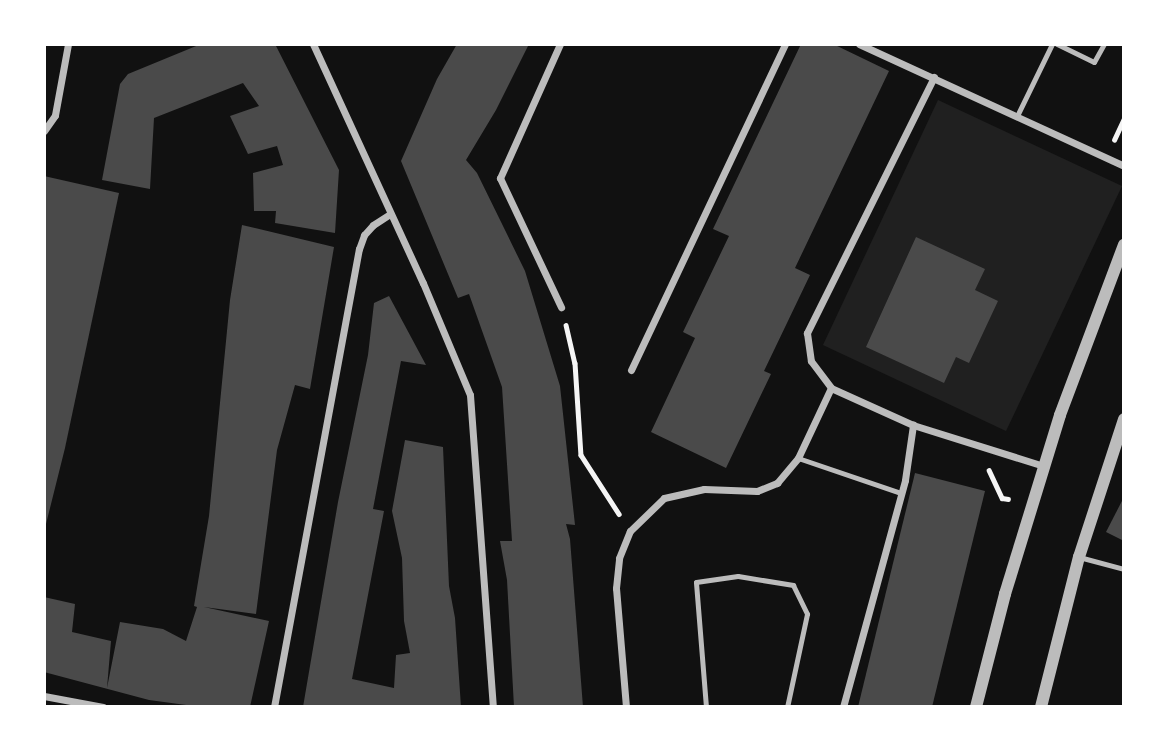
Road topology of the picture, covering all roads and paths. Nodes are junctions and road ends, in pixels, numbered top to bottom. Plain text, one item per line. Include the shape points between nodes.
1 (68, 44) edge
2 (313, 44) edge
3 (561, 44) edge
4 (785, 44) edge
5 (859, 44) edge
6 (1054, 44) edge
7 (1104, 44) edge
8 (934, 77) junction
9 (1017, 116) junction
10 (44, 131) edge
11 (1124, 166) edge
12 (390, 214) junction
13 (1124, 245) edge
14 (561, 307) joint
15 (631, 370) dead end
16 (831, 388) junction
17 (1124, 419) edge
18 (913, 425) junction
19 (798, 458) junction
20 (1044, 466) junction
21 (901, 493) junction
22 (630, 531) junction
23 (1079, 557) junction
24 (1124, 569) edge
25 (44, 696) edge
26 (103, 707) edge
27 (274, 707) edge
28 (493, 707) edge
29 (626, 707) edge
30 (706, 707) edge
31 (787, 707) edge
32 (844, 707) edge
33 (976, 707) edge
34 (1041, 707) edge

1 - 10 street via 55,115
2 - 12 street
3 - 14 street via 500,178
4 - 15 street
5 - 8 street
6 - 7 lane via 1094,62
6 - 9 lane
8 - 9 street
8 - 16 street via 807,333 811,362
9 - 11 street
12 - 27 street via 363,235 359,250
12 - 28 street via 470,395
13 - 20 street
14 - 22 path via 575,363 581,455
16 - 18 street
16 - 19 street
17 - 23 street
18 - 20 street
18 - 21 street
19 - 21 lane
19 - 22 street via 777,483 757,491 704,489 664,498
20 - 33 street
21 - 32 street
22 - 29 street via 619,558 616,588
23 - 24 lane
23 - 34 street
25 - 26 street
30 - 31 lane via 696,582 738,576 793,585 807,614

